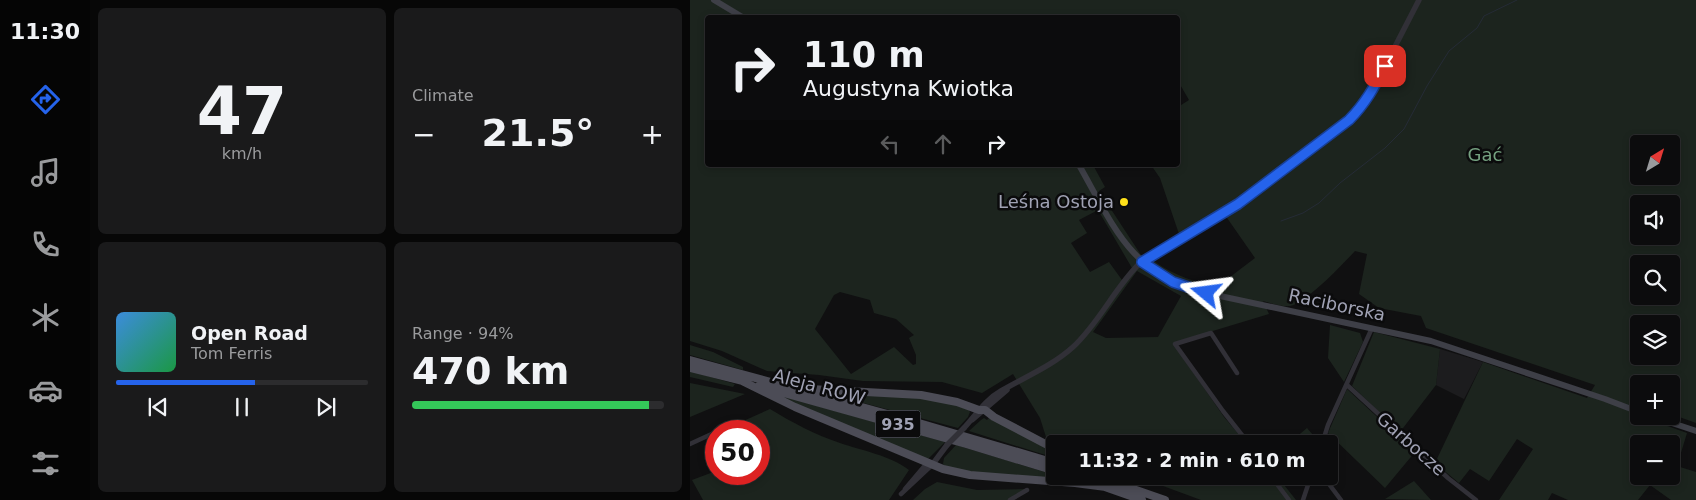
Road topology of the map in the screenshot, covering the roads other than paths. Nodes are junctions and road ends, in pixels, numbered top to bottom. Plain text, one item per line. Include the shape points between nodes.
1 (714, 0) edge
2 (1419, 0) edge
3 (739, 15) edge
4 (1080, 167) edge
5 (1142, 262) junction
6 (1372, 328) junction
7 (690, 360) edge
8 (690, 368) edge
9 (1237, 373) dead end
10 (740, 380) junction
11 (1347, 385) junction
12 (796, 388) junction
13 (1630, 409) edge
14 (982, 410) junction
15 (1678, 425) edge
16 (1696, 431) edge
17 (1241, 435) edge
18 (1325, 435) edge
19 (705, 437) edge
20 (690, 444) edge
21 (1046, 444) edge
22 (1046, 460) edge
23 (929, 464) junction
24 (1046, 468) edge
25 (1097, 485) edge
26 (1124, 485) edge
27 (1278, 485) edge
28 (1308, 485) edge
29 (1330, 485) edge
30 (1106, 488) junction
31 (1027, 490) dead end
32 (1010, 500) edge
33 (1142, 500) edge
34 (1165, 500) edge
35 (1289, 500) edge
36 (1304, 500) edge
37 (1342, 500) edge
38 (1476, 500) edge

1 - 3 main road
2 - 5 street via 1360,110 1238,204
4 - 5 main road, Raciborska via 1128,248
5 - 6 main road, Raciborska via 1165,278 1194,290
5 - 14 street via 1076,345 1010,387
6 - 11 street
6 - 13 main road, Raciborska via 1431,340
7 - 12 main road, Aleja ROW / 935
8 - 10 main road, Aleja ROW / 935
9 - 17 street via 1210,333 1175,344
10 - 23 main road
10 - 24 main road, Aleja ROW / 935
11 - 18 street
11 - 38 street, Garbocze
12 - 14 main road via 921,395
12 - 22 main road, Aleja ROW / 935
14 - 21 main road
14 - 23 street, bridge
15 - 16 main road
19 - 20 street
23 - 23 street via 910,482 901,494
23 - 30 main road via 970,475
25 - 30 main road
26 - 34 main road
27 - 35 street
28 - 36 street
29 - 37 street
30 - 33 main road
31 - 32 street

